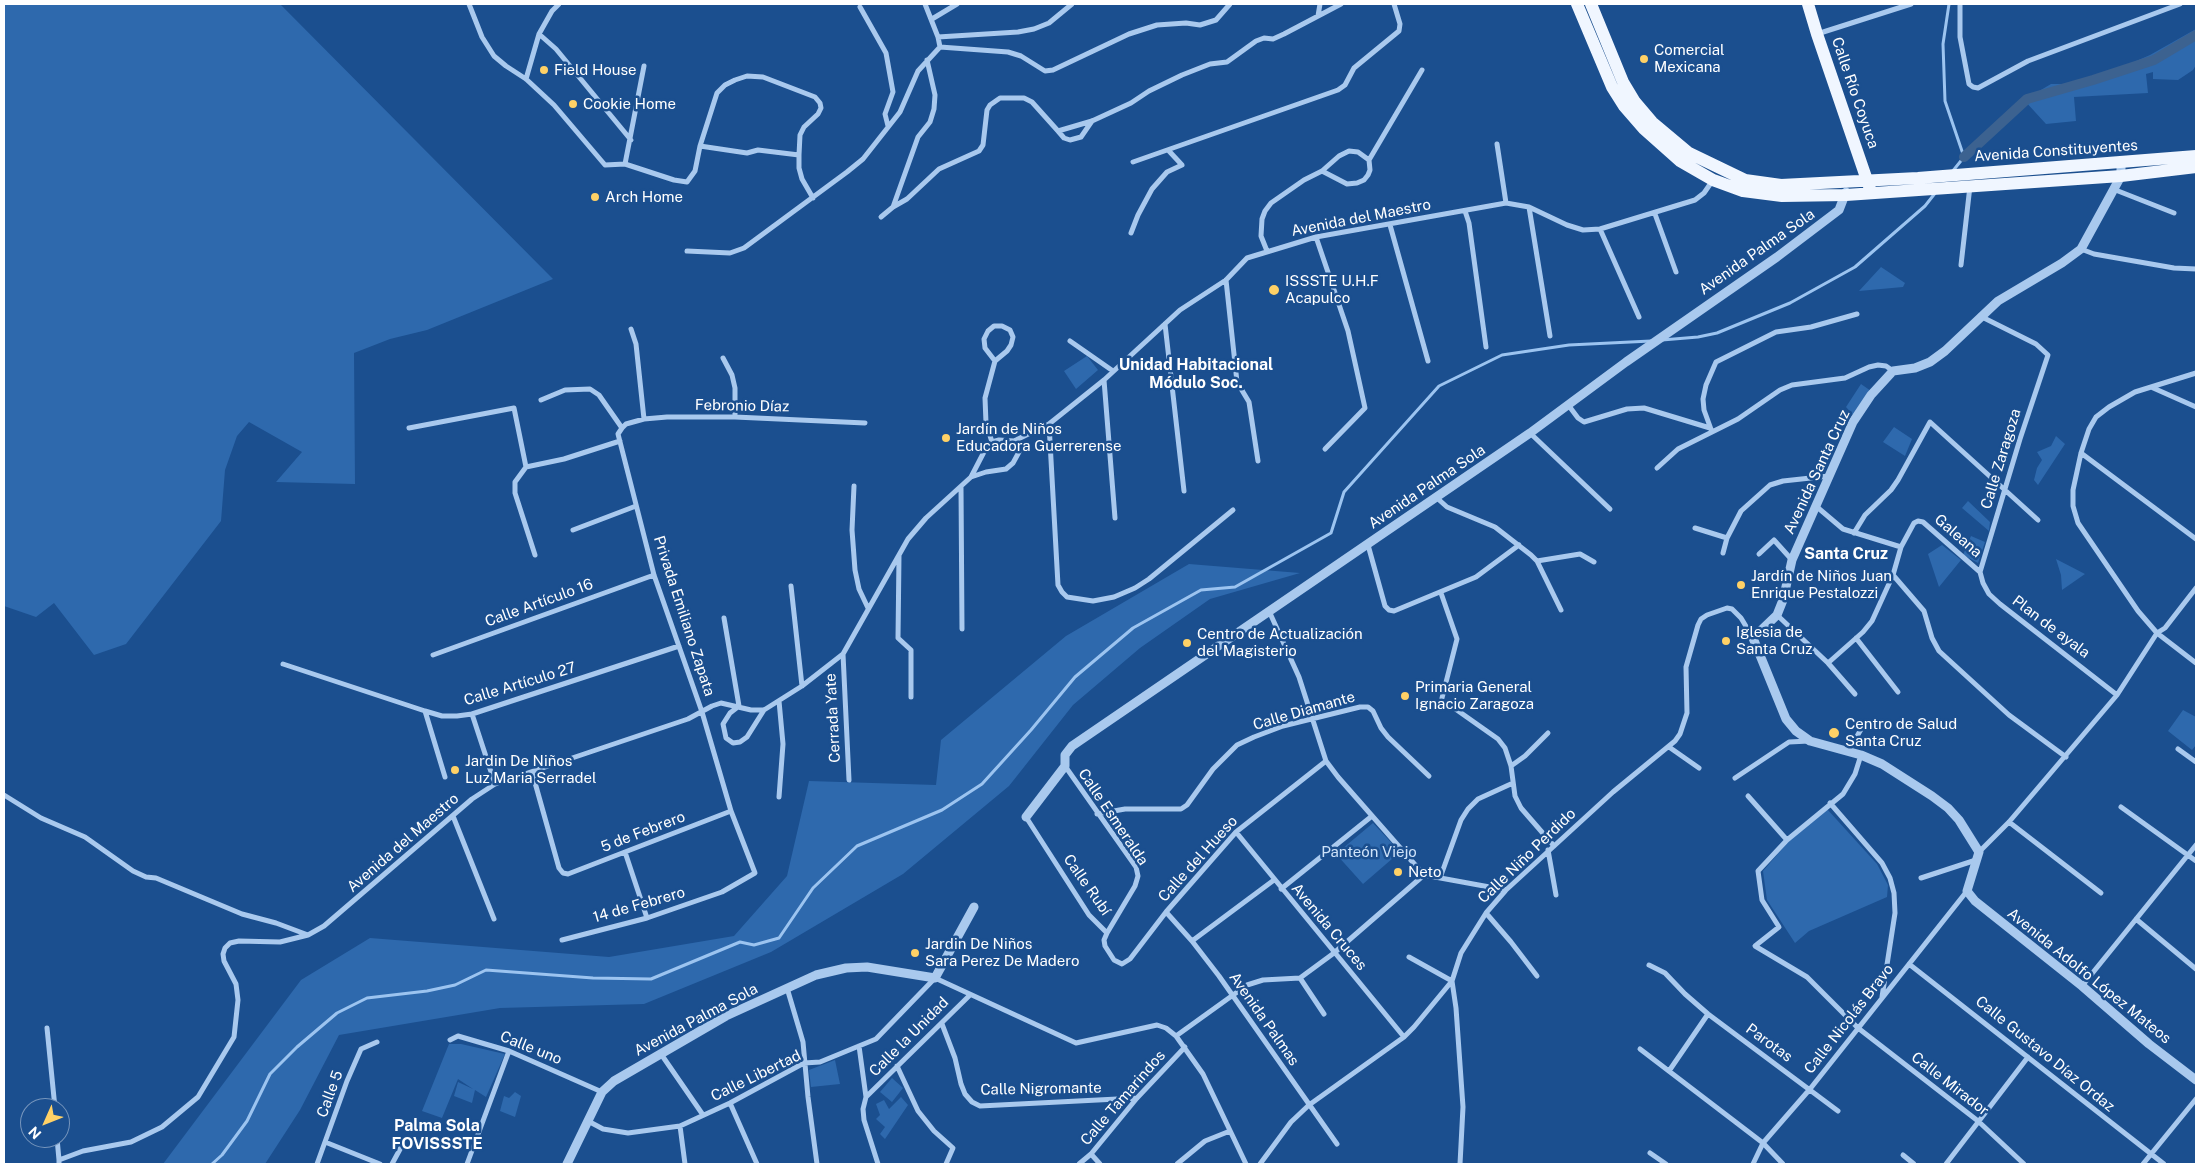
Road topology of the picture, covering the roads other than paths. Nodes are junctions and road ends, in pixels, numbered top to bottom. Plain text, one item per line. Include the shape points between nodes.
1 (469, 4) edge
2 (559, 4) edge
3 (925, 4) edge
4 (958, 4) edge
5 (1072, 4) edge
6 (1230, 4) edge
7 (1320, 4) edge
8 (1342, 4) edge
9 (1394, 4) edge
10 (1577, 4) edge
11 (1591, 4) edge
12 (1808, 4) edge
13 (1911, 4) edge
14 (1960, 4) edge
15 (2180, 4) edge
16 (860, 7) dead end
17 (1318, 16) junction
18 (932, 20) junction
19 (539, 34) junction
20 (1817, 34) junction
21 (938, 37) junction
22 (940, 47) junction
23 (927, 60) junction
24 (644, 66) dead end
25 (1422, 70) dead end
26 (526, 79) junction
27 (1092, 121) junction
28 (888, 126) junction
29 (1058, 131) junction
30 (631, 140) junction
31 (1497, 144) dead end
32 (700, 146) junction
33 (1170, 151) junction
34 (799, 154) junction
35 (2196, 156) edge
36 (1369, 160) junction
37 (1133, 162) dead end
38 (2121, 162) junction
39 (625, 164) junction
40 (2196, 168) edge
41 (1322, 172) junction
42 (1716, 174) junction
43 (2121, 176) junction
44 (1966, 180) junction
45 (1844, 182) junction
46 (1869, 187) junction
47 (2112, 189) junction
48 (1846, 195) junction
49 (813, 198) junction
50 (1506, 203) junction
51 (893, 207) junction
52 (1529, 207) junction
53 (1465, 211) junction
54 (1655, 214) junction
55 (2174, 214) dead end
56 (881, 217) dead end
57 (1390, 225) junction
58 (1600, 229) junction
59 (1130, 233) dead end
60 (1316, 237) junction
61 (2081, 249) junction
62 (687, 251) dead end
63 (1267, 251) junction
64 (1961, 265) dead end
65 (2196, 269) edge
66 (1676, 272) dead end
67 (1226, 280) junction
68 (1857, 314) dead end
69 (1980, 316) junction
70 (1639, 317) dead end
71 (1165, 324) junction
72 (631, 329) dead end
73 (1550, 336) dead end
74 (1070, 341) dead end
75 (1486, 347) dead end
76 (723, 358) dead end
77 (994, 361) junction
78 (1428, 361) dead end
79 (1114, 371) junction
80 (1893, 371) junction
81 (2196, 373) edge
82 (1104, 380) junction
83 (2151, 386) junction
84 (541, 400) dead end
85 (1569, 406) junction
86 (2196, 407) edge
87 (735, 417) junction
88 (644, 419) junction
89 (865, 423) dead end
90 (1049, 424) junction
91 (408, 428) dead end
92 (622, 428) junction
93 (1711, 430) junction
94 (1530, 433) junction
95 (1018, 439) junction
96 (620, 442) junction
97 (992, 442) junction
98 (1325, 449) dead end
99 (2081, 453) junction
100 (1258, 461) dead end
101 (526, 466) junction
102 (1657, 468) dead end
103 (1830, 476) junction
104 (971, 477) junction
105 (854, 486) dead end
106 (961, 487) junction
107 (1184, 491) dead end
108 (2005, 491) junction
109 (1437, 498) junction
110 (636, 506) junction
111 (1816, 507) junction
112 (1610, 509) dead end
113 (1232, 510) dead end
114 (1115, 518) dead end
115 (2038, 520) dead end
116 (1695, 528) dead end
117 (573, 530) dead end
118 (1854, 533) junction
119 (1727, 538) junction
120 (2196, 539) edge
121 (1368, 544) junction
122 (1519, 545) junction
123 (1901, 547) junction
124 (1723, 553) dead end
125 (899, 554) junction
126 (1759, 554) dead end
127 (534, 555) dead end
128 (1792, 560) junction
129 (1537, 561) junction
130 (1594, 562) dead end
131 (1980, 572) junction
132 (654, 575) junction
133 (1893, 575) junction
134 (790, 586) dead end
135 (2196, 588) edge
136 (1441, 593) junction
137 (868, 608) junction
138 (1561, 610) dead end
139 (1269, 611) junction
140 (1777, 615) junction
141 (724, 618) dead end
142 (962, 628) dead end
143 (2157, 633) junction
144 (1752, 638) junction
145 (1856, 638) junction
146 (679, 646) junction
147 (432, 654) dead end
148 (843, 654) junction
149 (1828, 663) junction
150 (2196, 663) edge
151 (282, 664) dead end
152 (802, 686) junction
153 (1898, 692) dead end
154 (1855, 694) dead end
155 (2118, 695) junction
156 (911, 697) dead end
157 (1442, 698) dead end
158 (780, 701) junction
159 (739, 706) junction
160 (1454, 708) dead end
161 (764, 710) junction
162 (425, 711) junction
163 (702, 712) junction
164 (472, 714) junction
165 (1312, 718) junction
166 (1864, 724) dead end
167 (1548, 733) dead end
168 (1810, 740) junction
169 (1669, 747) junction
170 (2178, 749) dead end
171 (1848, 752) junction
172 (1861, 755) junction
173 (2066, 756) junction
174 (1326, 761) junction
175 (2196, 762) edge
176 (1065, 766) junction
177 (1511, 766) junction
178 (1699, 768) dead end
179 (532, 772) junction
180 (1429, 776) dead end
181 (445, 777) dead end
182 (1735, 778) dead end
183 (849, 780) dead end
184 (1513, 783) junction
185 (495, 784) junction
186 (4, 795) edge
187 (1748, 796) dead end
188 (779, 798) dead end
189 (1830, 803) junction
190 (2121, 807) dead end
191 (731, 811) junction
192 (1097, 814) junction
193 (453, 816) junction
194 (1372, 816) junction
195 (1026, 817) joint
196 (2010, 822) junction
197 (1236, 832) junction
198 (1787, 840) junction
199 (2196, 845) edge
200 (1554, 846) junction
201 (1548, 850) junction
202 (625, 852) junction
203 (2189, 855) junction
204 (1978, 856) junction
205 (2196, 861) edge
206 (1424, 876) junction
207 (1440, 878) junction
208 (1921, 878) dead end
209 (1274, 880) junction
210 (1282, 889) junction
211 (1506, 890) junction
212 (1967, 891) junction
213 (722, 892) joint
214 (2101, 893) dead end
215 (1556, 895) dead end
216 (974, 907) dead end
217 (1166, 912) junction
218 (1486, 913) junction
219 (647, 918) junction
220 (494, 919) dead end
221 (2136, 919) junction
222 (1107, 934) junction
223 (308, 935) junction
224 (562, 940) dead end
225 (1192, 940) junction
226 (1334, 953) junction
227 (1409, 957) dead end
228 (1122, 964) joint
229 (1909, 964) junction
230 (1649, 965) dead end
231 (2196, 969) edge
232 (1537, 976) dead end
233 (935, 978) junction
234 (1300, 978) junction
235 (1452, 981) junction
236 (2082, 986) junction
237 (787, 988) junction
238 (970, 994) junction
239 (1233, 996) junction
240 (1882, 997) junction
241 (1324, 1014) dead end
242 (1708, 1014) junction
243 (942, 1024) junction
244 (48, 1028) dead end
245 (1858, 1028) junction
246 (1176, 1036) junction
247 (1404, 1037) junction
248 (450, 1040) dead end
249 (378, 1042) dead end
250 (859, 1046) junction
251 (1185, 1047) junction
252 (1640, 1049) dead end
253 (509, 1051) junction
254 (661, 1054) junction
255 (2028, 1057) junction
256 (804, 1063) junction
257 (896, 1066) junction
258 (1669, 1071) junction
259 (2196, 1080) edge
260 (1810, 1089) junction
261 (602, 1092) junction
262 (866, 1097) junction
263 (54, 1098) edge
264 (1137, 1098) junction
265 (2196, 1099) edge
266 (730, 1103) junction
267 (1309, 1105) junction
268 (1838, 1110) dead end
269 (703, 1116) junction
270 (588, 1121) junction
271 (1978, 1121) junction
272 (680, 1126) junction
273 (1230, 1131) junction
274 (405, 1140) dead end
275 (325, 1142) junction
276 (1763, 1143) junction
277 (1337, 1144) dead end
278 (58, 1148) edge
279 (1650, 1153) dead end
280 (1090, 1154) junction
281 (1903, 1155) dead end
282 (2152, 1155) junction
283 (59, 1162) edge
284 (317, 1164) edge
285 (380, 1164) edge
286 (392, 1164) edge
287 (467, 1164) edge
288 (567, 1164) edge
289 (685, 1164) edge
290 (758, 1164) edge
291 (817, 1164) edge
292 (878, 1164) edge
293 (946, 1164) edge
294 (1079, 1164) edge
295 (1100, 1164) edge
296 (1177, 1164) edge
297 (1246, 1164) edge
298 (1260, 1164) edge
299 (1460, 1164) edge
300 (1666, 1164) edge
301 (1753, 1164) edge
302 (1783, 1164) edge
303 (1914, 1164) edge
304 (1946, 1164) edge
305 (2024, 1164) edge
306 (2143, 1164) edge
307 (2164, 1164) edge

1 - 26 street via 482,37 494,56
2 - 19 street
3 - 18 street
4 - 18 street
5 - 21 street via 1049,23 1034,29
6 - 22 street via 1216,20 1208,23 1157,25 1129,34 1060,68 1045,71 1008,52
7 - 17 street
8 - 17 street
9 - 33 street via 1399,31 1354,68 1345,86
10 - 42 main road via 1612,87 1624,106 1661,146 1680,160
11 - 42 main road via 1623,82 1635,102 1652,122
12 - 20 main road, Calle Río Coyuca
13 - 20 street
14 - 15 street via 1960,37 1969,84 1978,88 2028,62
16 - 28 street via 886,53 893,92 885,114
17 - 27 street via 1273,39 1256,41 1227,62 1210,64 1149,90
18 - 21 street
19 - 26 street
19 - 30 street via 556,49
20 - 46 main road, Calle Río Coyuca
21 - 22 street
22 - 23 street
23 - 28 street via 900,112
23 - 51 street via 935,95 934,109 930,122 918,137
24 - 30 street
25 - 36 street
26 - 39 street via 554,105 605,165
27 - 29 street
27 - 29 street via 1081,137 1070,140
28 - 49 street via 863,159
29 - 51 street via 1032,102 1024,98 1000,98 987,110 983,145 978,151 944,166 907,199
30 - 39 street
31 - 50 street
32 - 34 street via 747,153 758,150
32 - 34 street via 718,93 725,85 747,76 764,77 815,97 820,103 818,114 800,135
32 - 39 street via 696,171 687,182
33 - 37 street
33 - 59 street via 1182,165 1167,172 1152,189
34 - 49 street via 802,179
35 - 38 main road, Avenida Constituyentes
36 - 41 street via 1358,152 1349,151
36 - 41 street via 1368,175 1356,183 1348,184
38 - 43 street
38 - 44 main road, Avenida Constituyentes
40 - 43 main road, Avenida Constituyentes
41 - 63 street via 1304,180 1265,211 1261,236
42 - 45 main road via 1781,185
42 - 48 main road via 1743,191
42 - 54 street, Avenida del Maestro via 1704,193 1695,200
43 - 44 main road, Avenida Constituyentes
43 - 47 street
44 - 46 main road, Avenida Constituyentes
44 - 64 street
45 - 46 main road
45 - 48 street
46 - 48 main road
47 - 55 street
47 - 61 street
48 - 85 street, Avenida Palma Sola via 1839,210
49 - 62 street via 744,248 730,253
50 - 52 street, Avenida del Maestro
50 - 53 street, Avenida del Maestro
51 - 56 street
52 - 58 street, Avenida del Maestro via 1583,230
52 - 73 street
53 - 57 street, Avenida del Maestro
53 - 75 street
54 - 58 street, Avenida del Maestro
54 - 66 street
57 - 60 street, Avenida del Maestro
57 - 78 street
58 - 70 street
60 - 63 street, Avenida del Maestro
60 - 98 street via 1348,331 1366,408
61 - 65 street via 2174,268
61 - 69 street via 1998,301
63 - 67 street, Avenida del Maestro via 1247,258
67 - 71 street, Avenida del Maestro via 1199,296
67 - 100 street via 1237,382 1250,402
68 - 93 street via 1776,332 1716,362 1703,398
69 - 80 street via 1930,362
69 - 108 street, Calle Zaragoza via 2036,344 2048,355
71 - 79 street, Avenida del Maestro
71 - 107 street
72 - 88 street via 636,344
74 - 79 street
76 - 87 street via 735,388
77 - 77 street via 1007,351 1013,337 1010,330 1002,326 994,326 984,339 985,348
77 - 97 street via 984,411
79 - 82 street, Avenida del Maestro
80 - 93 street via 1878,365 1831,381 1792,385 1748,413
80 - 103 street, Avenida Santa Cruz via 1853,422
81 - 83 street
82 - 90 street, Avenida del Maestro
82 - 114 street
83 - 86 street
83 - 99 street via 2121,399 2096,418 2088,429
84 - 92 street via 564,390 590,389 599,395
85 - 93 street via 1584,422 1627,409 1644,408
85 - 94 street, Avenida Palma Sola
87 - 88 street, Febronio Díaz
87 - 89 street, Febronio Díaz
88 - 92 street, Febronio Díaz
90 - 95 street, Avenida del Maestro
90 - 113 street via 1058,585 1067,597 1093,601 1114,597 1134,588
91 - 101 street via 514,408
92 - 96 street, Privada Emiliano Zapata via 618,434
93 - 102 street via 1678,449
94 - 109 street, Avenida Palma Sola
94 - 112 street
95 - 97 street, Avenida del Maestro
95 - 104 street via 1019,452 1006,469
96 - 101 street via 564,459
96 - 110 street, Privada Emiliano Zapata
97 - 104 street
99 - 120 street
99 - 143 street via 2073,490 2078,523 2138,611
101 - 127 street via 515,482 514,493
103 - 111 street, Avenida Santa Cruz
103 - 119 street via 1770,485 1741,511
104 - 106 street
105 - 137 street via 852,530 855,570
106 - 125 street via 926,518
106 - 142 street
108 - 115 street
108 - 118 street via 1930,422 1898,480 1865,515
108 - 131 street, Calle Zaragoza
109 - 121 street, Avenida Palma Sola
109 - 122 street via 1447,507 1495,527
110 - 117 street
110 - 132 street, Privada Emiliano Zapata
111 - 118 street
111 - 128 street, Avenida Santa Cruz
116 - 119 street
118 - 123 street
119 - 124 street
121 - 136 street via 1385,606 1389,610
121 - 139 street, Avenida Palma Sola
122 - 129 street
122 - 136 street via 1478,576
123 - 131 street, Galeana via 1914,523 1923,522
123 - 133 street
125 - 137 street
125 - 156 street via 898,638 911,650
126 - 128 street via 1774,540
128 - 140 street, Avenida Santa Cruz
129 - 130 street via 1580,554
129 - 138 street
131 - 155 street, Plan de ayala via 1989,594 2000,604
132 - 146 street, Privada Emiliano Zapata
132 - 147 street, Calle Artículo 16
133 - 145 street via 1872,621
133 - 173 street via 1924,611 1939,651 2009,715
134 - 152 street
135 - 143 street via 2165,628
136 - 157 street via 1457,639
137 - 148 street
139 - 165 street via 1299,677
139 - 176 street, Avenida Palma Sola via 1072,746 1065,755
140 - 144 street, Avenida Santa Cruz
140 - 149 street
141 - 159 street
143 - 150 street
143 - 155 street
144 - 168 street via 1786,719 1796,732
144 - 169 street, Calle Niño Perdido via 1732,609 1720,610 1701,619 1686,667 1685,723
145 - 149 street
145 - 153 street
146 - 163 street, Privada Emiliano Zapata
146 - 164 street, Calle Artículo 27
148 - 152 street
148 - 183 street, Cerrada Yate
149 - 154 street
151 - 162 street, Calle Artículo 27
152 - 158 street
155 - 173 street
158 - 161 street
158 - 188 street via 783,744
159 - 161 street, Avenida del Maestro
159 - 161 street via 723,724 726,738 733,743 748,737
159 - 163 street, Avenida del Maestro via 721,704
160 - 177 street via 1498,739
162 - 164 street, Calle Artículo 27 via 442,716
162 - 181 street
163 - 179 street, Avenida del Maestro
163 - 191 street, Privada Emiliano Zapata
164 - 185 street
165 - 174 street
165 - 180 street, Calle Diamante via 1368,707 1388,737
165 - 192 street, Calle Diamante via 1237,745 1181,809 1125,809
166 - 171 street
167 - 177 street
168 - 171 street
168 - 182 street via 1789,742
169 - 178 street
169 - 200 street, Calle Niño Perdido
170 - 175 street
171 - 172 street
172 - 189 street via 1850,785
172 - 204 street via 1882,764 1948,808 1960,820
173 - 196 street
174 - 194 street
174 - 197 street, Calle del Hueso
176 - 192 street, Calle Esmeralda
176 - 195 street, Avenida Palma Sola
177 - 184 street
179 - 185 street, Avenida del Maestro
179 - 202 street, 5 de Febrero via 563,873 568,874
184 - 200 street via 1521,808
184 - 207 street via 1478,799 1468,809
185 - 193 street, Avenida del Maestro
186 - 223 street via 41,818 92,841 146,877
187 - 198 street
189 - 198 street
189 - 240 street via 1882,863 1894,892 1895,913
190 - 203 street
191 - 202 street, 5 de Febrero
191 - 213 street, Privada Emiliano Zapata via 755,873
192 - 222 street, Calle Esmeralda via 1136,867 1138,876
193 - 220 street
193 - 223 street, Avenida del Maestro via 340,914
194 - 206 street
194 - 210 street
195 - 222 street, Calle Rubí via 1089,914
196 - 204 street
196 - 214 street
197 - 209 street, Avenida Cruces
197 - 217 street, Calle del Hueso
198 - 245 street, Calle Mirador via 1758,871 1762,900 1779,927 1755,946 1807,977
199 - 203 street
200 - 201 street, Calle Niño Perdido
201 - 211 street, Calle Niño Perdido
201 - 215 street
202 - 219 street
203 - 205 street
203 - 221 street
204 - 208 street
204 - 212 street
206 - 207 street
206 - 226 street
207 - 211 street
209 - 210 street, Avenida Cruces
209 - 225 street
210 - 226 street, Avenida Cruces
211 - 218 street, Calle Niño Perdido
212 - 229 street, Calle Nicolás Bravo
212 - 236 street, Avenida Adolfo López Mateos via 1986,911
213 - 219 street, 14 de Febrero
216 - 233 street
217 - 225 street, Avenida Palmas
217 - 228 street, Calle del Hueso via 1130,959
218 - 232 street
218 - 235 street, Calle Niño Perdido via 1461,953
219 - 224 street, 14 de Febrero
221 - 231 street
221 - 236 street
222 - 228 street, Calle Rubí via 1105,946 1114,960
223 - 283 street, Avenida del Maestro via 280,942 230,943 225,948 224,961 236,984 238,1000 234,1037 198,1097 162,1127 131,1142 83,1151
225 - 239 street, Avenida Palmas
226 - 234 street
226 - 247 street, Avenida Cruces
227 - 235 street
229 - 240 street, Calle Nicolás Bravo
229 - 255 street, Calle Gustavo Díaz Ordaz
230 - 242 street, Parotas via 1665,973
233 - 237 street, Avenida Palma Sola via 867,967 846,968 816,975
233 - 238 street
233 - 250 street, Calle Libertad via 876,1039
234 - 239 street via 1248,984
234 - 241 street
235 - 247 street, Calle Niño Perdido
235 - 299 street via 1463,1106
236 - 259 street, Avenida Adolfo López Mateos
237 - 254 street, Avenida Palma Sola via 726,1016
237 - 256 street via 801,1031
238 - 243 street, Calle la Unidad
238 - 246 street via 1076,1043 1157,1025
239 - 246 street
239 - 267 street, Avenida Palmas
240 - 245 street, Calle Nicolás Bravo
242 - 258 street
242 - 260 street, Parotas
243 - 257 street, Calle la Unidad
243 - 264 street, Calle Nigromante via 965,1094 980,1106
244 - 263 street
245 - 260 street, Calle Nicolás Bravo
245 - 271 street, Calle Mirador
246 - 251 street
247 - 267 street, Calle Niño Perdido
248 - 253 street, Calle uno via 458,1036
249 - 275 street, Calle 5 via 361,1049
250 - 256 street, Calle Libertad via 820,1062
250 - 262 street, Calle la Unidad
251 - 264 street, Calle Tamarindos
251 - 273 street via 1203,1074
252 - 258 street
253 - 261 street, Calle uno
253 - 287 street
254 - 261 street, Avenida Palma Sola via 614,1081
254 - 269 street
255 - 271 street
255 - 282 street, Calle Gustavo Díaz Ordaz
256 - 266 street, Calle Libertad
256 - 291 street
257 - 262 street, Calle la Unidad
257 - 293 street via 918,1111 954,1148
258 - 276 street
260 - 268 street, Parotas
260 - 276 street, Calle Nicolás Bravo
261 - 270 street
262 - 292 street, Calle la Unidad via 864,1120
264 - 280 street, Calle Tamarindos
265 - 282 street
266 - 269 street, Calle Libertad
266 - 290 street
267 - 277 street, Avenida Palmas
267 - 298 street, Calle Niño Perdido via 1291,1122
269 - 272 street, Calle Libertad
270 - 272 street, Calle Libertad via 603,1129 628,1133
270 - 288 street
271 - 304 street
271 - 305 street, Calle Mirador
272 - 289 street
273 - 296 street via 1205,1141
273 - 297 street
274 - 286 street
275 - 284 street, Calle 5
275 - 285 street
276 - 301 street, Calle Nicolás Bravo
276 - 302 street
278 - 283 street
279 - 300 street
280 - 294 street, Calle Tamarindos
280 - 295 street
281 - 303 street
282 - 306 street
282 - 307 street, Calle Gustavo Díaz Ordaz

